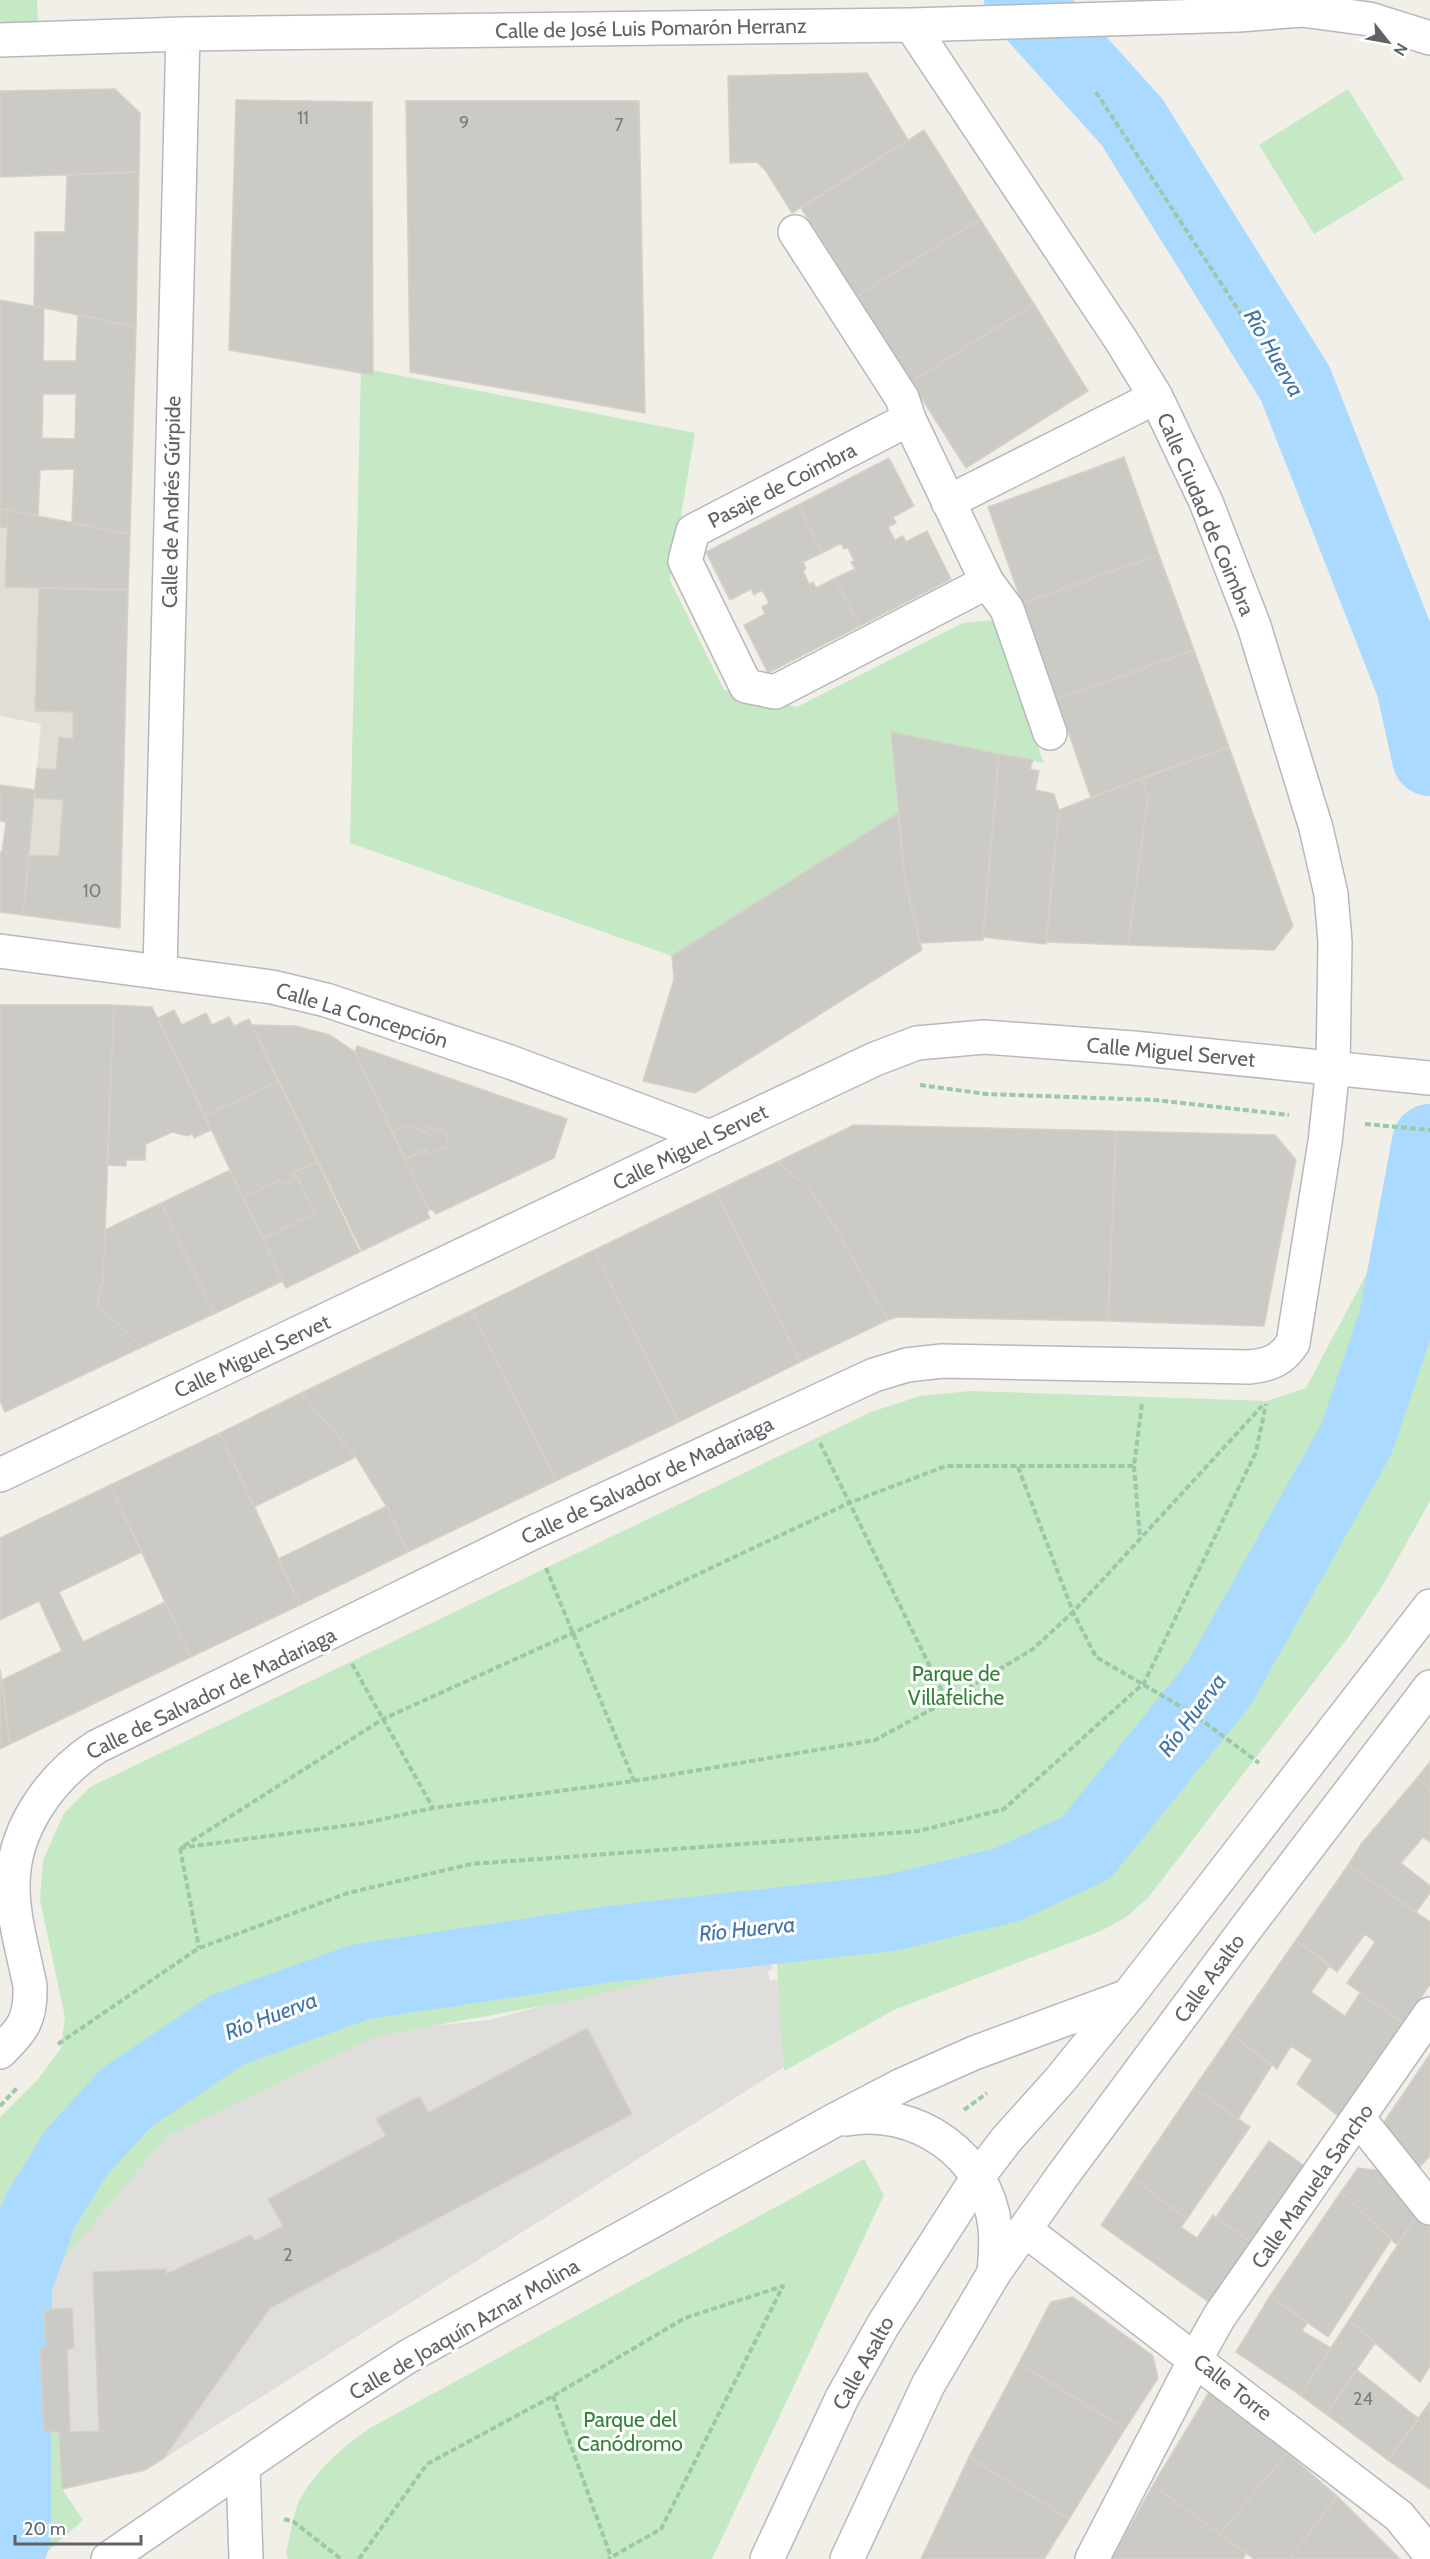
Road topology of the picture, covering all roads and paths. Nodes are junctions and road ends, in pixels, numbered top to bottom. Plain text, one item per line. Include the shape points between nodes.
1 (1312, 5) edge
2 (922, 24) junction
3 (183, 34) junction
4 (1430, 38) edge
5 (0, 40) edge
6 (1096, 92) dead end
7 (795, 232) dead end
8 (1254, 334) dead end
9 (1156, 397) junction
10 (909, 419) junction
11 (948, 502) junction
12 (987, 582) junction
13 (1050, 733) dead end
14 (0, 951) edge
15 (160, 971) junction
16 (1345, 1068) junction
17 (1430, 1078) edge
18 (915, 1085) dead end
19 (1339, 1121) junction
20 (1430, 1131) edge
21 (710, 1137) junction
22 (1143, 1396) dead end
23 (802, 1407) junction
24 (1134, 1466) junction
25 (1018, 1467) junction
26 (0, 1475) edge
27 (849, 1503) junction
28 (532, 1533) junction
29 (1140, 1539) junction
30 (1430, 1606) edge
31 (1073, 1612) junction
32 (334, 1632) junction
33 (573, 1633) junction
34 (1144, 1683) junction
35 (1430, 1687) edge
36 (947, 1701) junction
37 (383, 1719) junction
38 (1264, 1767) dead end
39 (634, 1781) junction
40 (433, 1808) junction
41 (180, 1848) junction
42 (199, 1948) junction
43 (1128, 1996) junction
44 (1430, 2014) edge
45 (0, 2052) edge
46 (51, 2052) dead end
47 (22, 2083) dead end
48 (0, 2106) edge
49 (1359, 2119) junction
50 (833, 2121) junction
51 (978, 2177) junction
52 (1430, 2208) edge
53 (1025, 2230) junction
54 (994, 2273) junction
55 (1196, 2358) junction
56 (552, 2396) junction
57 (243, 2466) junction
58 (284, 2519) dead end
59 (1430, 2554) edge
60 (610, 2558) edge
61 (108, 2559) edge
62 (246, 2559) edge
63 (341, 2559) edge
64 (358, 2559) edge
65 (767, 2559) edge
66 (847, 2559) edge
67 (1092, 2559) edge

1 - 2 street, Calle de José Luis Pomarón Herranz via 1239,15
1 - 4 street, Calle de José Luis Pomarón Herranz
2 - 3 street, Calle de José Luis Pomarón Herranz
2 - 9 street, Calle Ciudad de Coimbra
3 - 5 street, Calle de José Luis Pomarón Herranz
3 - 15 street, Calle de Andrés Gúrpide
6 - 8 path
7 - 10 street via 902,398
9 - 11 street
9 - 16 street, Calle Ciudad de Coimbra via 1206,502 1254,626 1316,828 1331,894
10 - 11 street
10 - 12 street, Pasaje de Coimbra via 693,531 685,561 746,686 775,692
11 - 12 street
12 - 13 street via 1007,609
14 - 15 street, Calle La Concepción
15 - 21 street, Calle La Concepción via 272,987 326,1000 499,1058
16 - 17 street, Calle Miguel Servet
16 - 19 street, Calle de Salvador de Madariaga
16 - 21 street, Calle Miguel Servet via 984,1037 937,1039 875,1059
18 - 19 path via 986,1094 1155,1100
19 - 20 path
19 - 23 street, Calle de Salvador de Madariaga via 1293,1343 1274,1362 1249,1367 942,1361 907,1365 874,1375
21 - 26 street, Calle Miguel Servet
22 - 24 path
23 - 27 path
23 - 28 street, Calle de Salvador de Madariaga
24 - 25 path
24 - 29 path
25 - 27 path via 946,1466
25 - 31 path
27 - 33 path
27 - 36 path
28 - 32 street, Calle de Salvador de Madariaga
28 - 33 path
29 - 31 path
29 - 34 path via 1267,1401 1256,1452
30 - 43 street, Calle Asalto
31 - 34 path via 1096,1657
31 - 36 path via 1033,1649
32 - 37 path
32 - 45 street, Calle de Salvador de Madariaga via 96,1747 72,1763 51,1786 20,1843 14,1869 14,1900 30,1986 29,2016
33 - 37 path
33 - 39 path
34 - 38 path
34 - 42 path via 1004,1809 919,1831 471,1864 348,1893
35 - 53 street, Calle Asalto via 1242,1932
36 - 39 path via 875,1740
37 - 40 path
37 - 41 path
39 - 40 path
40 - 41 path via 365,1823
41 - 42 path
42 - 46 path
43 - 50 street, Calle de Joaquín Aznar Molina via 974,2053
43 - 51 street, Calle Asalto
44 - 49 street, Calle Manuela Sancho
47 - 48 path
49 - 52 street
49 - 55 street, Calle Manuela Sancho via 1219,2317
50 - 51 street, Calle de Joaquín Aznar Molina via 876,2116 911,2123 954,2148
50 - 57 street, Calle de Joaquín Aznar Molina via 407,2357
51 - 54 street, Calle Asalto via 995,2226
51 - 65 street, Calle Asalto via 854,2378
53 - 54 street, Calle Asalto
53 - 55 street, Calle Torre
54 - 66 street, Calle Asalto via 928,2385
55 - 59 street, Calle Torre via 1399,2516
55 - 67 street, Calle Manuela Sancho
56 - 60 path
56 - 60 path via 686,2318 783,2286 661,2529
56 - 64 path via 427,2464
57 - 61 street, Calle de Joaquín Aznar Molina
57 - 62 street
58 - 63 path via 294,2522

